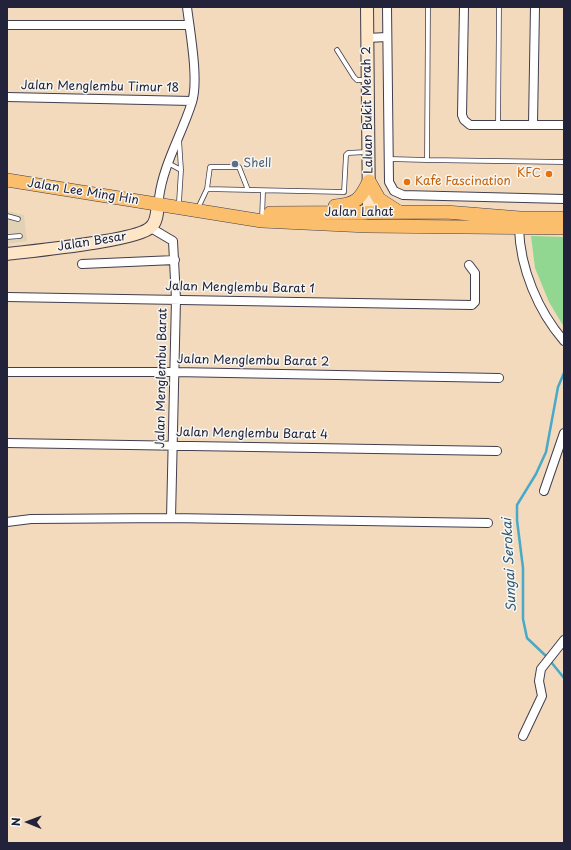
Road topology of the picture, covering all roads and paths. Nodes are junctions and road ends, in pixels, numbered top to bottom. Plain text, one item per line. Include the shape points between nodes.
1 (187, 7) edge
2 (367, 7) edge
3 (387, 7) edge
4 (428, 7) edge
5 (464, 7) edge
6 (499, 7) edge
7 (535, 7) edge
8 (189, 25) junction
9 (7, 26) edge
10 (387, 37) junction
11 (367, 38) junction
12 (337, 50) dead end
13 (368, 80) junction
14 (7, 97) edge
15 (192, 101) junction
16 (533, 124) junction
17 (564, 125) edge
18 (498, 126) junction
19 (178, 136) junction
20 (369, 152) junction
21 (389, 159) junction
22 (427, 160) junction
23 (564, 162) edge
24 (168, 163) junction
25 (181, 170) junction
26 (7, 176) edge
27 (7, 180) edge
28 (369, 181) junction
29 (207, 189) junction
30 (248, 190) junction
31 (263, 191) junction
32 (564, 199) edge
33 (159, 200) junction
34 (179, 202) junction
35 (198, 208) junction
36 (369, 212) junction
37 (400, 212) junction
38 (446, 212) junction
39 (7, 216) edge
40 (262, 217) junction
41 (564, 218) edge
42 (18, 219) dead end
43 (282, 222) junction
44 (564, 222) edge
45 (449, 226) junction
46 (151, 228) junction
47 (519, 228) junction
48 (564, 228) edge
49 (20, 236) dead end
50 (7, 237) edge
51 (7, 254) edge
52 (175, 260) junction
53 (82, 264) dead end
54 (469, 265) dead end
55 (7, 297) edge
56 (176, 299) junction
57 (564, 341) edge
58 (7, 372) edge
59 (174, 372) junction
60 (499, 378) dead end
61 (564, 433) edge
62 (7, 443) edge
63 (173, 444) junction
64 (497, 451) dead end
65 (544, 491) dead end
66 (171, 518) junction
67 (7, 522) edge
68 (488, 523) dead end
69 (564, 640) edge
70 (522, 736) dead end

1 - 8 street
2 - 11 street, Laluan Bukit Merah 2
3 - 10 street, Laluan Bukit Merah 2
4 - 22 lane
5 - 18 street via 462,115 470,125
6 - 18 lane
7 - 16 street
8 - 9 street
8 - 15 street via 194,86
10 - 11 street
10 - 21 street, Laluan Bukit Merah 2
11 - 13 street, Laluan Bukit Merah 2
12 - 13 lane via 357,80
13 - 20 street, Laluan Bukit Merah 2
14 - 15 street, Jalan Menglembu Timur 18
15 - 19 street
16 - 17 street
16 - 18 street
19 - 24 street
19 - 25 lane
20 - 28 street, Laluan Bukit Merah 2
20 - 31 lane via 346,155 344,192
21 - 22 lane
21 - 32 street, Laluan Bukit Merah 2 via 389,182 394,191 403,195
22 - 23 lane
24 - 25 lane
24 - 33 street
25 - 34 lane
26 - 33 main road, Jalan Lee Ming Hin
27 - 33 main road, Jalan Lee Ming Hin
28 - 36 street, Laluan Bukit Merah 2
28 - 37 main road via 379,199
28 - 40 main road via 358,200 349,205 289,208
29 - 30 lane
29 - 30 lane via 210,167 239,167
29 - 35 lane
30 - 31 lane
31 - 40 lane
33 - 34 main road, Jalan Lahat
33 - 35 main road, Jalan Lahat
33 - 46 street via 155,222
34 - 35 main road, Jalan Lahat
35 - 40 main road, Jalan Lahat
36 - 37 main road, Jalan Lahat
36 - 40 main road, Jalan Lahat
36 - 43 main road via 358,220
36 - 45 main road via 378,220 420,220
37 - 38 main road, Jalan Lahat
38 - 41 main road, Jalan Lahat via 520,218
38 - 47 main road via 472,219 515,224
39 - 42 lane
40 - 43 main road, Jalan Lahat
43 - 45 main road, Jalan Lahat
44 - 47 main road via 533,223
45 - 47 main road, Jalan Lahat
46 - 51 street, Jalan Besar via 104,241
46 - 52 street, Jalan Menglembu Barat via 174,241
47 - 48 main road, Jalan Lahat
47 - 57 street via 519,242 538,301
49 - 50 lane
52 - 53 street
52 - 56 street, Jalan Menglembu Barat
54 - 56 street, Jalan Menglembu Barat 1 via 475,273 475,302 472,305
55 - 56 street, Jalan Menglembu Barat 1
56 - 59 street, Jalan Menglembu Barat
58 - 59 street, Jalan Menglembu Barat 2
59 - 60 street, Jalan Menglembu Barat 2
59 - 63 street, Jalan Menglembu Barat
61 - 65 street
62 - 63 street, Jalan Menglembu Barat 4
63 - 64 street, Jalan Menglembu Barat 4
63 - 66 street, Jalan Menglembu Barat
66 - 67 street via 31,519
66 - 68 street
69 - 70 street via 541,669 539,681 542,696

